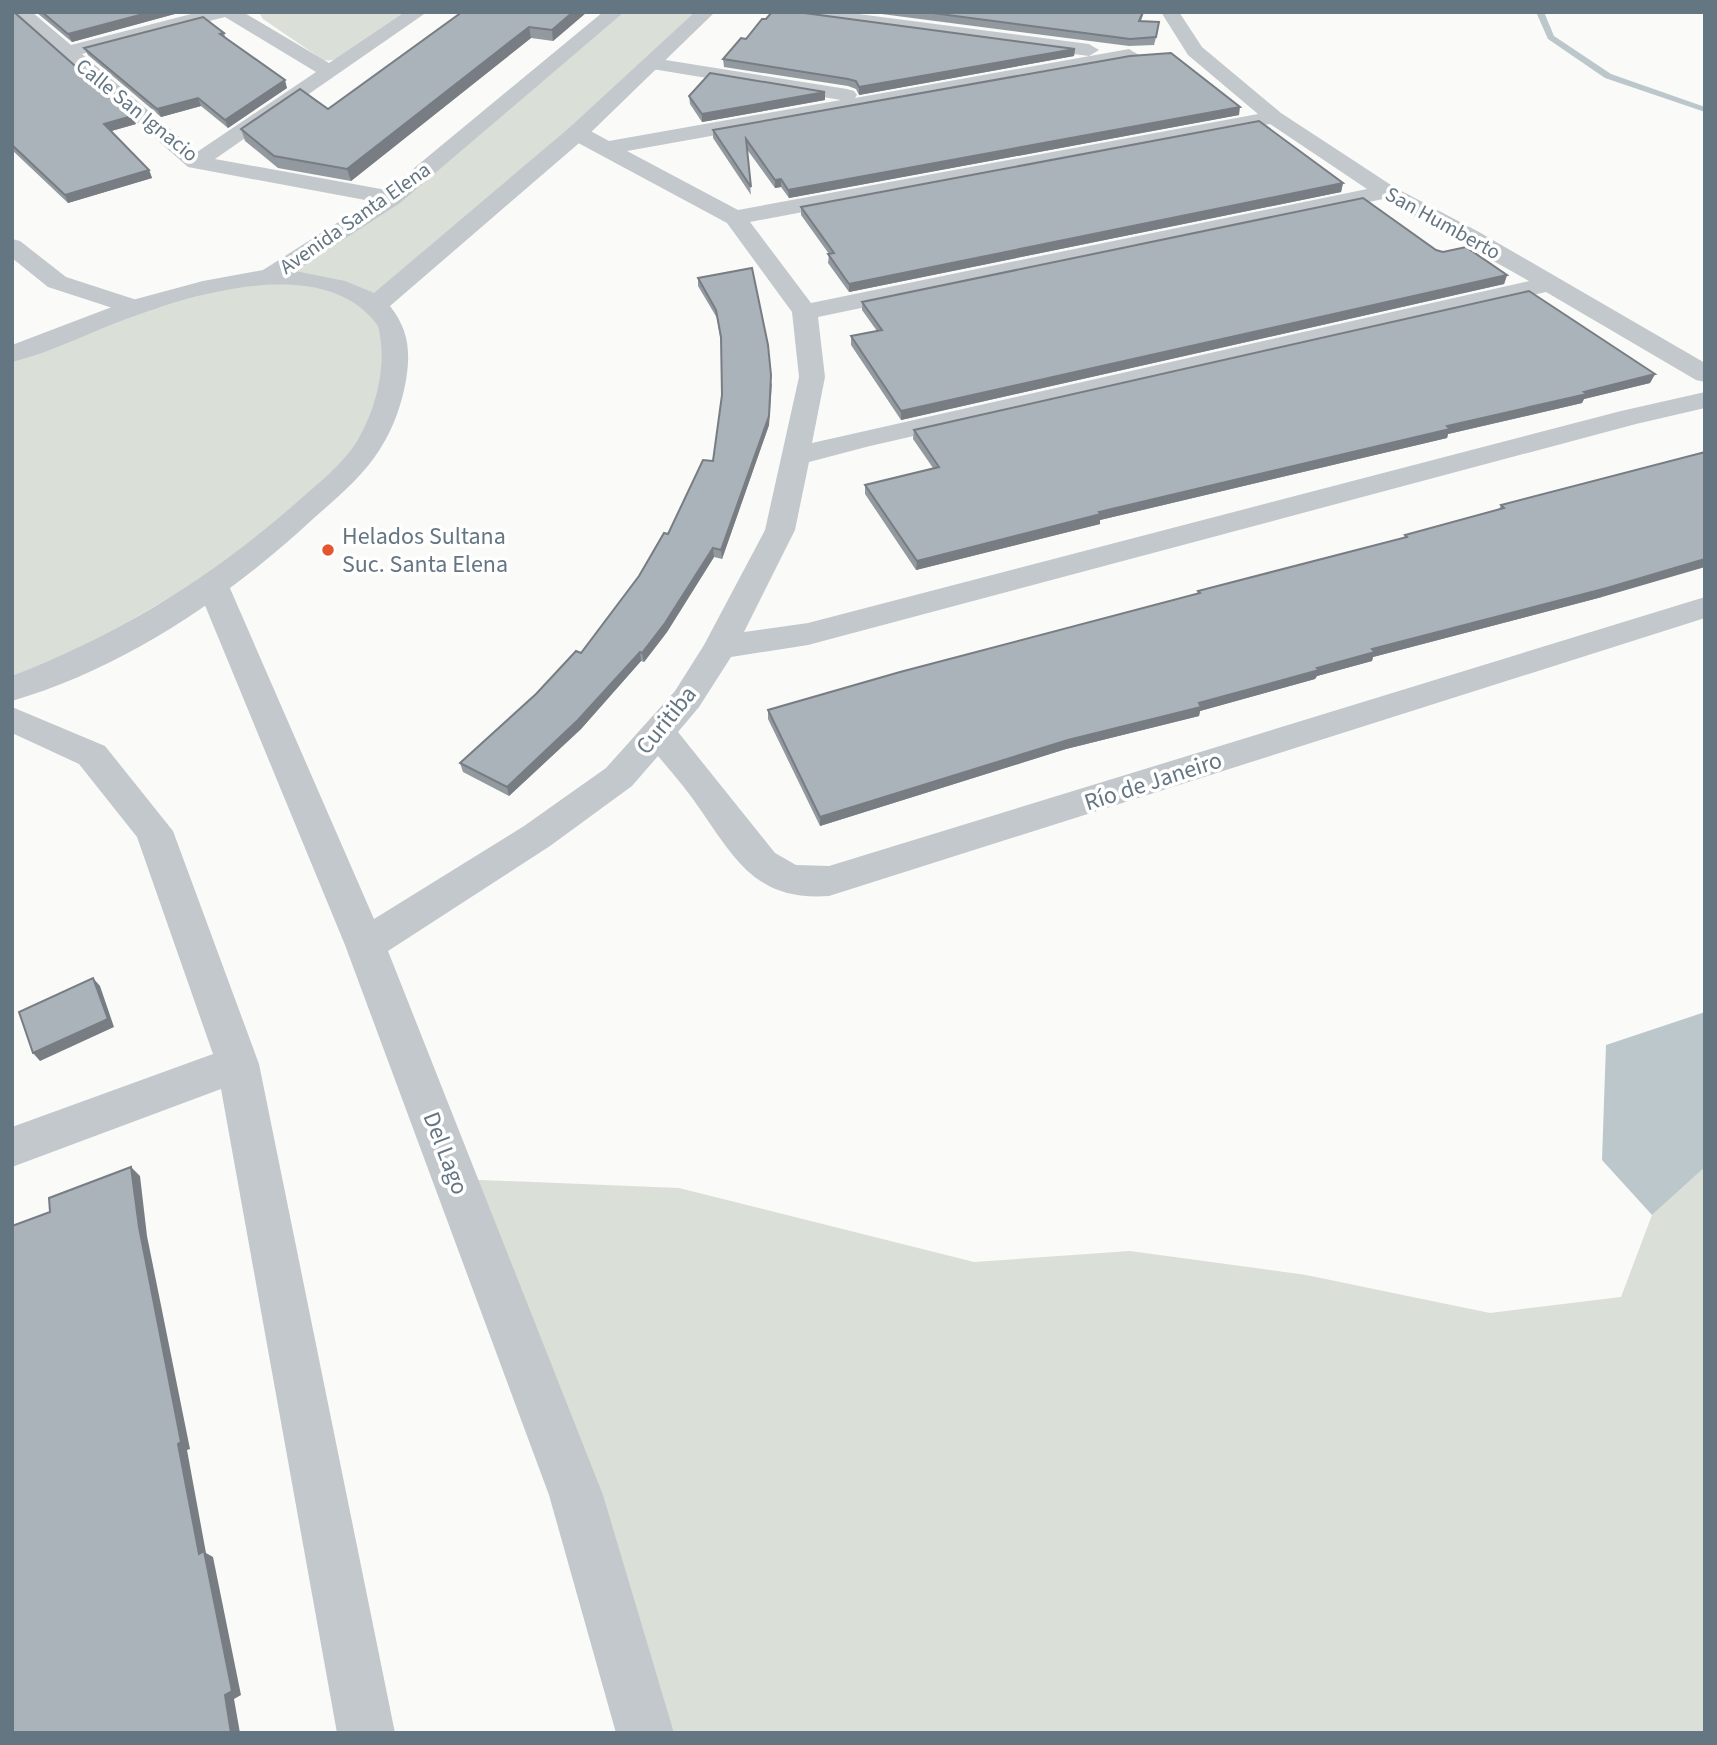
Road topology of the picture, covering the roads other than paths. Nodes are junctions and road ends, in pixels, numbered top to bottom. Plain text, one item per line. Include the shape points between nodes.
1 (21, 12) edge
2 (222, 12) edge
3 (230, 12) edge
4 (418, 12) edge
5 (615, 12) edge
6 (706, 12) edge
7 (799, 12) edge
8 (1170, 12) edge
9 (66, 52) junction
10 (1129, 55) junction
11 (1152, 55) edge
12 (653, 64) junction
13 (330, 72) junction
14 (874, 99) junction
15 (1274, 117) junction
16 (578, 133) junction
17 (608, 148) junction
18 (196, 162) junction
19 (1386, 192) junction
20 (391, 198) junction
21 (735, 218) junction
22 (12, 246) edge
23 (270, 276) junction
24 (1547, 284) junction
25 (374, 306) junction
26 (134, 307) junction
27 (805, 312) junction
28 (12, 354) edge
29 (1705, 374) edge
30 (1705, 400) edge
31 (797, 456) junction
32 (213, 586) junction
33 (1705, 607) edge
34 (720, 647) junction
35 (12, 689) edge
36 (12, 719) edge
37 (658, 732) junction
38 (365, 945) junction
39 (238, 1064) junction
40 (12, 1147) edge
41 (366, 1733) edge
42 (645, 1733) edge

1 - 9 street, Calle San Ignacio
2 - 9 street
3 - 13 street
4 - 13 street
5 - 20 street, Avenida Santa Elena
6 - 12 street
7 - 10 street
8 - 15 street, San Humberto via 1184,52
9 - 18 street, Calle San Ignacio
10 - 11 street
10 - 14 street
12 - 14 street
12 - 16 street
13 - 18 street
14 - 17 street
15 - 19 street, San Humberto
15 - 21 street
16 - 17 street
16 - 25 street
17 - 21 street
18 - 20 street, Calle San Ignacio
19 - 24 street, San Humberto
19 - 27 street
20 - 23 street, Avenida Santa Elena
21 - 27 street
22 - 26 street via 57,282
23 - 25 street via 316,279 347,289
23 - 26 street, Avenida Santa Elena
24 - 29 street, San Humberto
24 - 31 street
25 - 32 street via 391,324 395,360 389,396 370,443 281,533
26 - 28 street, Avenida Santa Elena
27 - 31 street, Curitiba via 812,377
30 - 34 street via 808,634
31 - 34 street, Curitiba via 780,530
32 - 35 street via 90,657
32 - 38 street, Del Lago
33 - 37 street, Río de Janeiro via 829,881 786,878 751,852
34 - 37 street, Curitiba via 687,699
36 - 39 street via 92,755 154,831
37 - 38 street, Curitiba via 619,777 537,836
38 - 42 street, Del Lago via 576,1495
39 - 40 street
39 - 41 street

